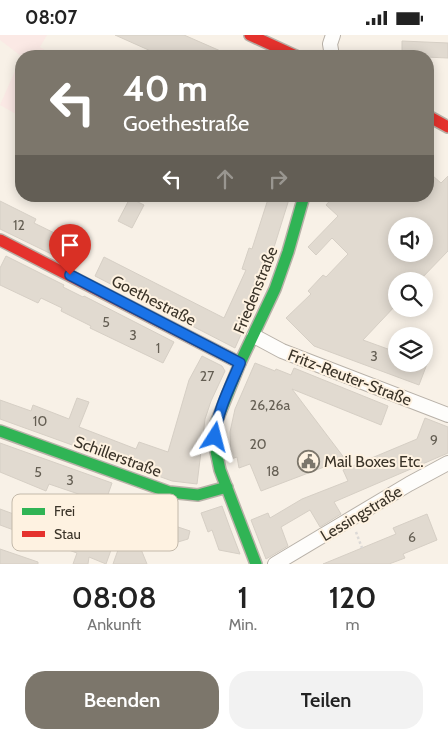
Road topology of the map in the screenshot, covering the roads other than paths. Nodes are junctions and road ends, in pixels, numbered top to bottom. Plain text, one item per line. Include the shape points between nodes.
1 (250, 35) edge
2 (334, 35) edge
3 (283, 50) edge
4 (331, 50) edge
5 (434, 119) edge
6 (448, 127) edge
7 (302, 202) edge
8 (0, 240) edge
9 (254, 336) junction
10 (240, 363) junction
11 (448, 415) edge
12 (0, 431) edge
13 (448, 463) edge
14 (226, 487) junction
15 (256, 564) edge
16 (275, 564) edge

1 - 3 street
2 - 4 street
5 - 6 street
7 - 9 street, Friedenstraße via 275,289
8 - 10 street, Goethestraße
9 - 10 street, Friedenstraße
9 - 11 street, Fritz-Reuter-Straße via 282,351
10 - 14 street, Friedenstraße via 216,423 216,451
12 - 14 street, Schillerstraße via 169,492 196,496
13 - 16 street, Lessingstraße
14 - 15 street, Friedenstraße

